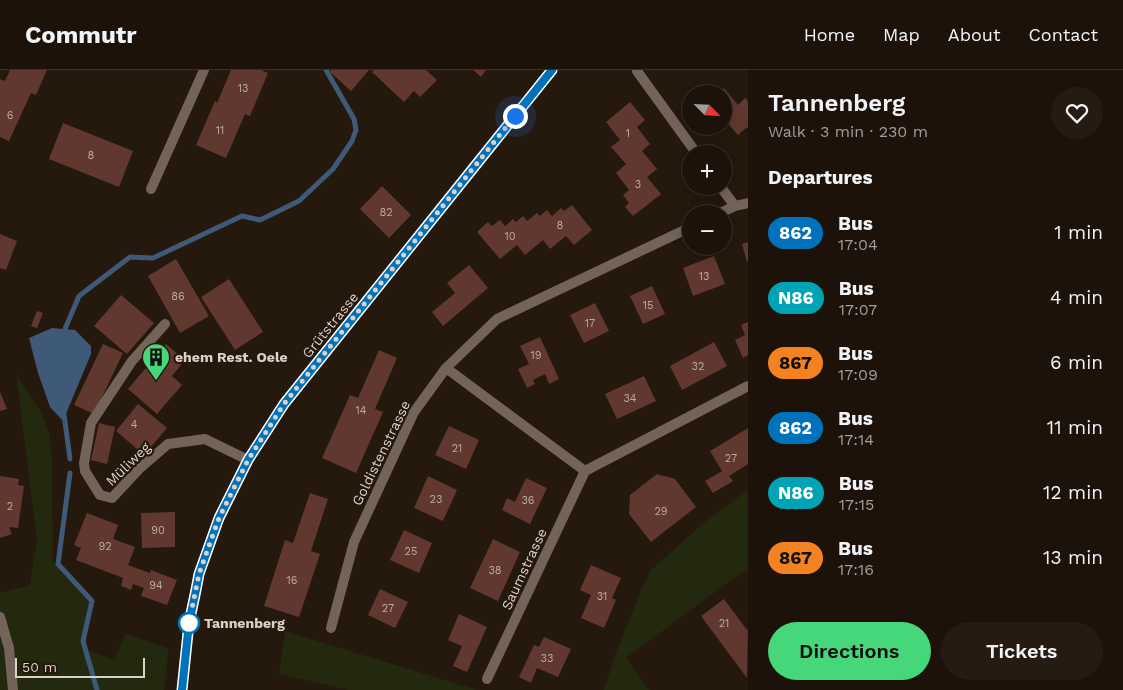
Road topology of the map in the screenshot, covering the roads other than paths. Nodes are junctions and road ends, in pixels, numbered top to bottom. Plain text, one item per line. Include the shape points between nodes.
1 (204, 70) edge
2 (552, 70) edge
3 (637, 71) edge
4 (690, 145) edge
5 (151, 189) dead end
6 (726, 195) edge
7 (748, 203) edge
8 (734, 206) joint
9 (682, 231) edge
10 (165, 324) dead end
11 (446, 368) junction
12 (748, 386) edge
13 (248, 460) junction
14 (585, 471) junction
15 (0, 617) edge
16 (331, 628) dead end
17 (487, 679) dead end
18 (13, 690) edge
19 (182, 690) edge

1 - 5 street
2 - 13 main road, Grütstrasse via 284,404
3 - 4 street
6 - 8 street
7 - 8 street
9 - 11 street, Goldistenstrasse via 497,319
10 - 13 street, Müliweg via 132,361 91,423 84,463 91,483 100,495 112,498 168,444 204,439
11 - 14 street
11 - 16 street, Goldistenstrasse via 414,412 354,542
12 - 14 street
13 - 19 main road, Grütstrasse via 219,518 199,574 189,623
14 - 17 street, Saumstrasse
15 - 18 street via 9,648

